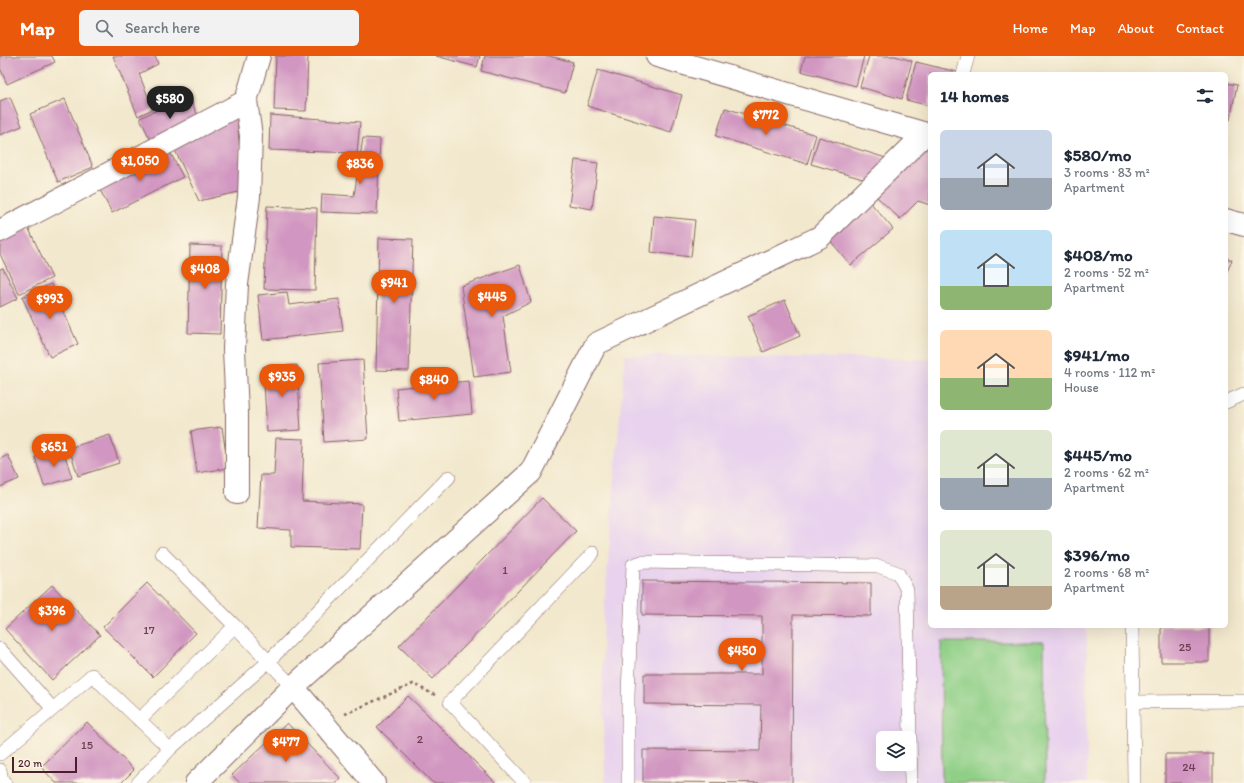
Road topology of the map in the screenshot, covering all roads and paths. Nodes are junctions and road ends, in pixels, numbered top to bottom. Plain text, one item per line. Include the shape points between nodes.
1 (258, 56) edge
2 (657, 56) edge
3 (968, 56) edge
4 (964, 72) edge
5 (246, 101) junction
6 (927, 135) edge
7 (1228, 221) edge
8 (1244, 225) edge
9 (0, 231) edge
10 (1244, 394) edge
11 (1228, 401) edge
12 (449, 477) dead end
13 (237, 493) dead end
14 (593, 552) dead end
15 (162, 553) dead end
16 (235, 626) junction
17 (1132, 628) edge
18 (0, 649) edge
19 (269, 661) junction
20 (293, 687) junction
21 (1244, 701) edge
22 (450, 702) junction
23 (1133, 702) junction
24 (53, 709) junction
25 (139, 720) junction
26 (324, 723) junction
27 (170, 750) junction
28 (0, 754) edge
29 (0, 770) edge
30 (372, 782) edge
31 (5, 783) edge
32 (138, 783) edge
33 (196, 783) edge
34 (525, 783) edge
35 (628, 783) edge
36 (911, 783) edge
37 (1134, 783) edge

1 - 5 street
2 - 6 street
3 - 4 lane
5 - 9 street
5 - 13 street via 251,136 249,197 236,292 234,350
6 - 20 street via 820,237 596,344 531,472
7 - 8 street
10 - 11 lane
12 - 19 lane
14 - 22 lane
15 - 16 lane
16 - 19 lane
16 - 25 lane
17 - 23 lane
18 - 24 lane
19 - 20 lane
19 - 27 lane
20 - 26 street
20 - 33 street
21 - 23 lane
22 - 26 path via 413,684
22 - 34 lane
23 - 37 lane
24 - 25 lane via 92,675
24 - 28 lane
25 - 27 lane
26 - 30 street
27 - 32 lane
29 - 31 lane
35 - 36 lane via 628,695 633,565 642,562 878,566 898,573 907,590

